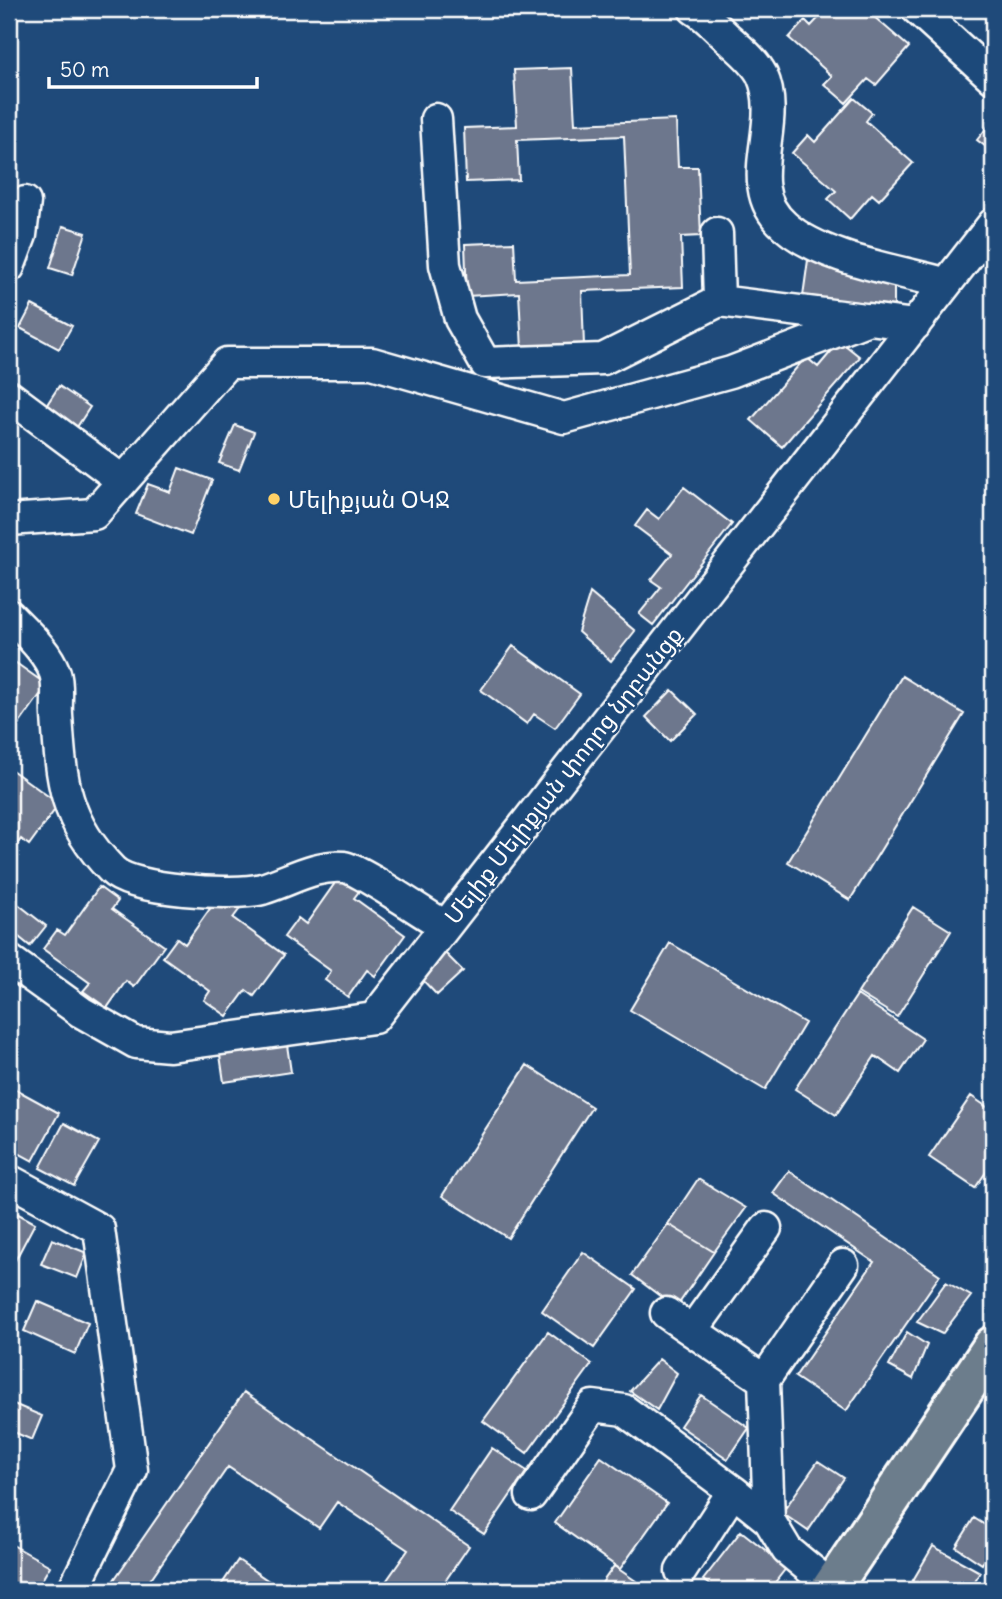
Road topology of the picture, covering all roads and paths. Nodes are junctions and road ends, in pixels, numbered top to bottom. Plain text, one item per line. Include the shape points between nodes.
1 (694, 9) edge
2 (917, 9) edge
3 (993, 78) edge
4 (436, 119) dead end
5 (25, 202) dead end
6 (993, 224) edge
7 (717, 233) dead end
8 (9, 267) edge
9 (944, 284) junction
10 (719, 300) junction
11 (869, 319) junction
12 (915, 325) junction
13 (9, 396) edge
14 (123, 481) junction
15 (9, 520) edge
16 (9, 615) edge
17 (445, 926) junction
18 (9, 960) edge
19 (9, 1180) edge
20 (766, 1228) dead end
21 (843, 1265) dead end
22 (666, 1313) dead end
23 (692, 1331) junction
24 (993, 1346) edge
25 (764, 1380) junction
26 (733, 1491) junction
27 (531, 1495) dead end
28 (769, 1520) junction
29 (681, 1571) dead end
30 (831, 1589) edge
31 (73, 1590) edge

1 - 9 street via 762,74 769,99 762,182 770,210 786,227 821,248
2 - 3 street
4 - 10 street via 445,265 460,319 485,363 603,359
5 - 8 street via 21,235
6 - 9 street, Մելիք Մելիքյան փողոց նրբանցք
7 - 10 street
9 - 12 street, Մելիք Մելիքյան փողոց նրբանցք
10 - 11 street
11 - 12 street
11 - 14 street via 731,372 564,418 372,363 227,363
12 - 17 street, Մելիք Մելիքյան փողոց նրբանցք
13 - 14 street
14 - 15 street via 94,514
16 - 17 street via 41,648 56,675 61,782 83,838 115,874 155,887 204,892 260,890 308,872 347,867
17 - 18 street, Մելիք Մելիքյան փողոց նրբանցք via 374,1018 170,1046 136,1043 81,1012
19 - 31 street via 99,1229 132,1471
20 - 23 street
21 - 25 street
22 - 23 street
23 - 25 street
24 - 30 main road
25 - 28 street
26 - 27 street via 624,1410 593,1406
26 - 28 street
26 - 29 street
28 - 30 street via 787,1550

